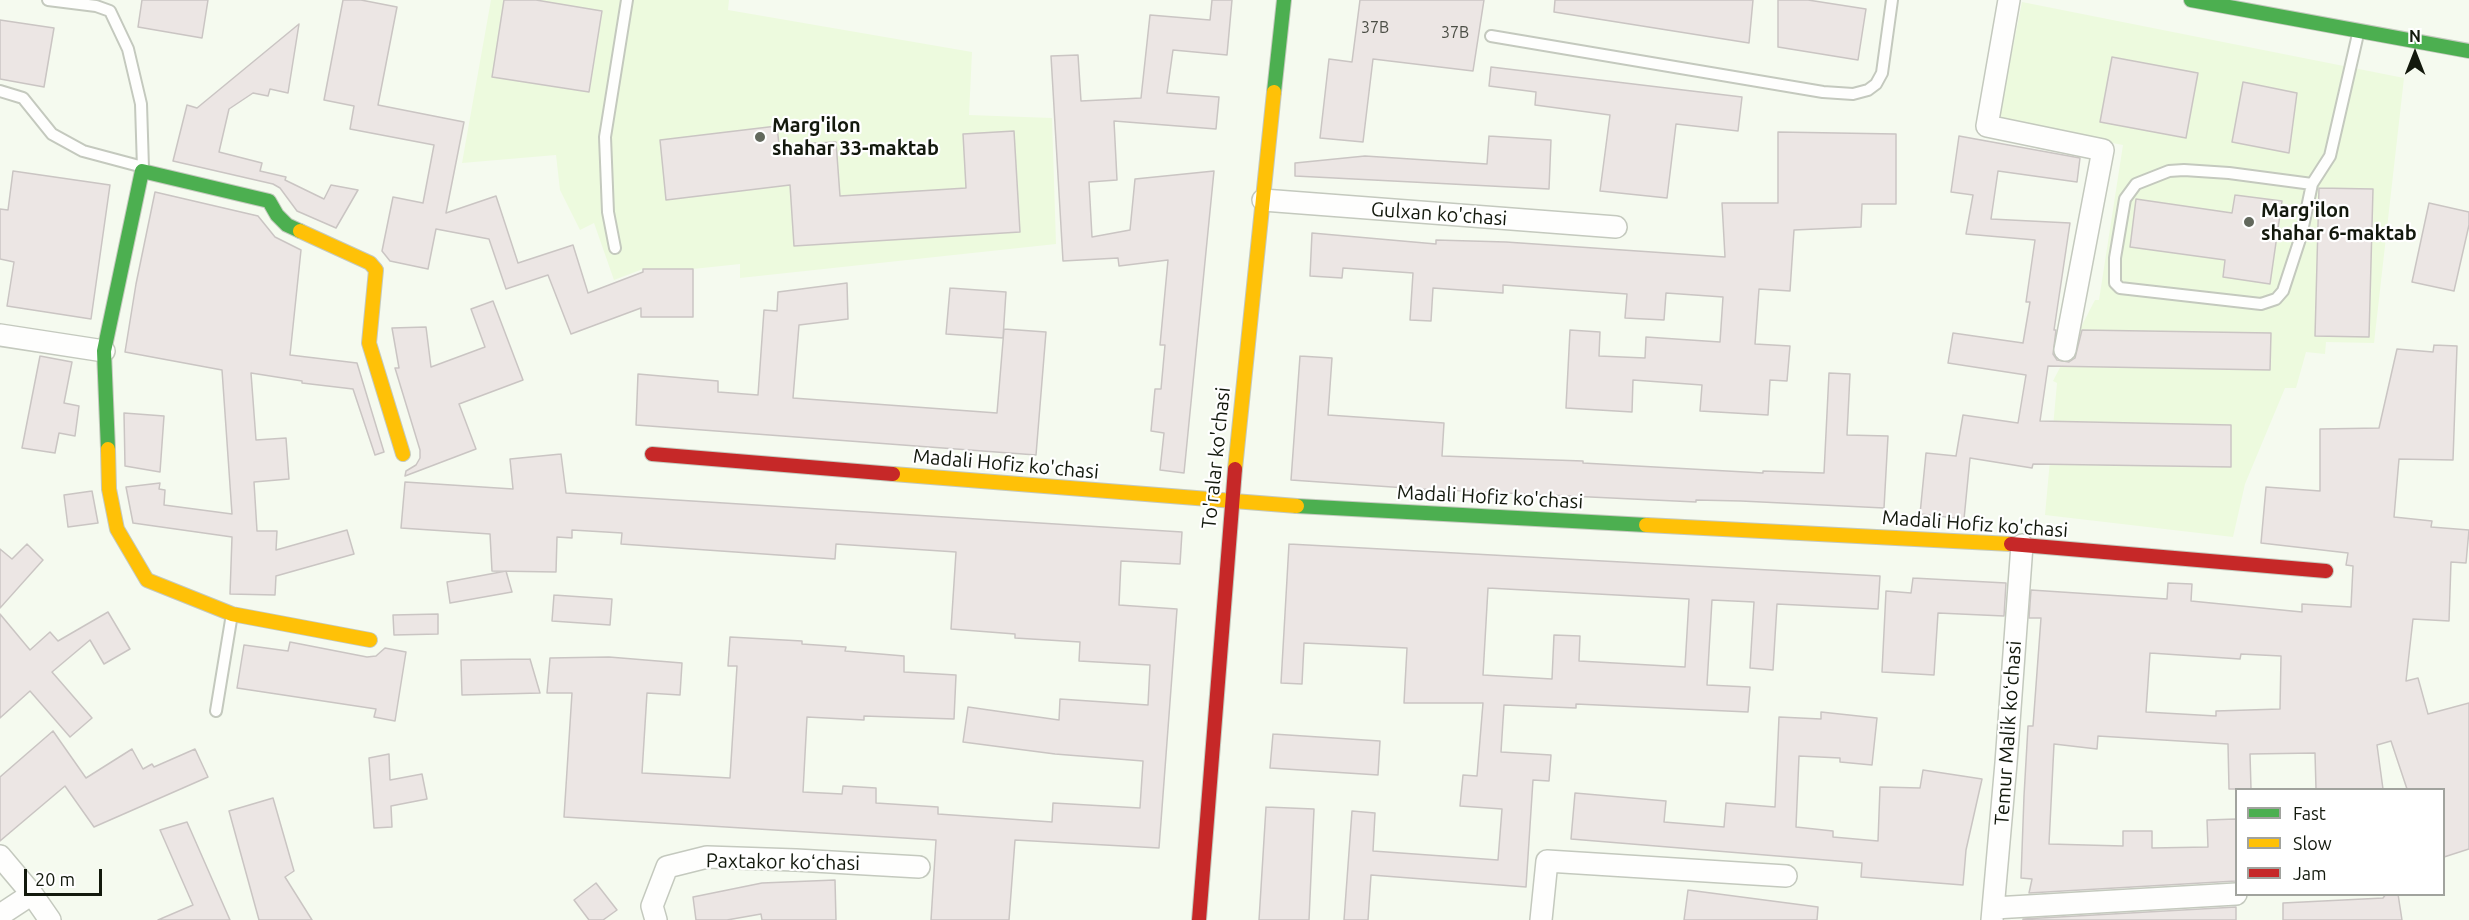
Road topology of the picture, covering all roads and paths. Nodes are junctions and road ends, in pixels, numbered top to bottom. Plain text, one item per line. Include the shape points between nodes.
1 (48, 0) edge
2 (627, 0) edge
3 (1284, 0) edge
4 (1892, 0) edge
5 (2009, 0) edge
6 (2191, 0) edge
7 (2359, 31) junction
8 (1491, 36) dead end
9 (2469, 51) edge
10 (0, 91) edge
11 (143, 169) junction
12 (2312, 184) junction
13 (1263, 201) junction
14 (1616, 227) dead end
15 (615, 248) dead end
16 (0, 335) edge
17 (2065, 350) dead end
18 (104, 351) junction
19 (403, 454) dead end
20 (652, 454) dead end
21 (1231, 502) junction
22 (2022, 546) junction
23 (2326, 571) dead end
24 (232, 614) junction
25 (370, 640) dead end
26 (216, 711) dead end
27 (0, 856) edge
28 (919, 867) dead end
29 (1786, 876) dead end
30 (32, 894) junction
31 (2235, 894) edge
32 (1993, 914) edge
33 (0, 915) edge
34 (50, 920) edge
35 (656, 920) edge
36 (1199, 920) edge
37 (1541, 920) edge

1 - 11 lane via 96,6 110,12 128,49 141,104
2 - 15 lane via 605,137 608,212
3 - 13 street, To'ralar ko'chasi
4 - 8 lane via 1882,73 1868,90 1853,94
5 - 17 street via 1987,126 2103,150
6 - 7 street
7 - 9 street
7 - 12 lane via 2330,156
10 - 11 lane via 23,98 52,134 83,151
11 - 18 street
11 - 19 street via 269,201 286,225 376,270 369,343
12 - 12 lane via 2301,236 2283,291 2276,299 2261,304 2120,288 2115,284 2115,258 2125,199 2136,184 2169,171 2184,170
13 - 14 street, Gulxan ko'chasi
13 - 21 street, To'ralar ko'chasi
16 - 18 street
18 - 24 street via 109,489 117,529 147,580
20 - 21 street, Madali Hofiz ko'chasi
21 - 22 street, Madali Hofiz ko'chasi
21 - 36 street, To'ralar ko'chasi
22 - 23 street, Madali Hofiz ko'chasi
22 - 32 street, Temur Malik koʻchasi
24 - 25 street
24 - 26 lane
27 - 30 street
28 - 35 street, Paxtakor koʻchasi via 707,857 667,867 652,906
29 - 37 street via 1547,861
30 - 33 street
30 - 34 street
31 - 32 street

